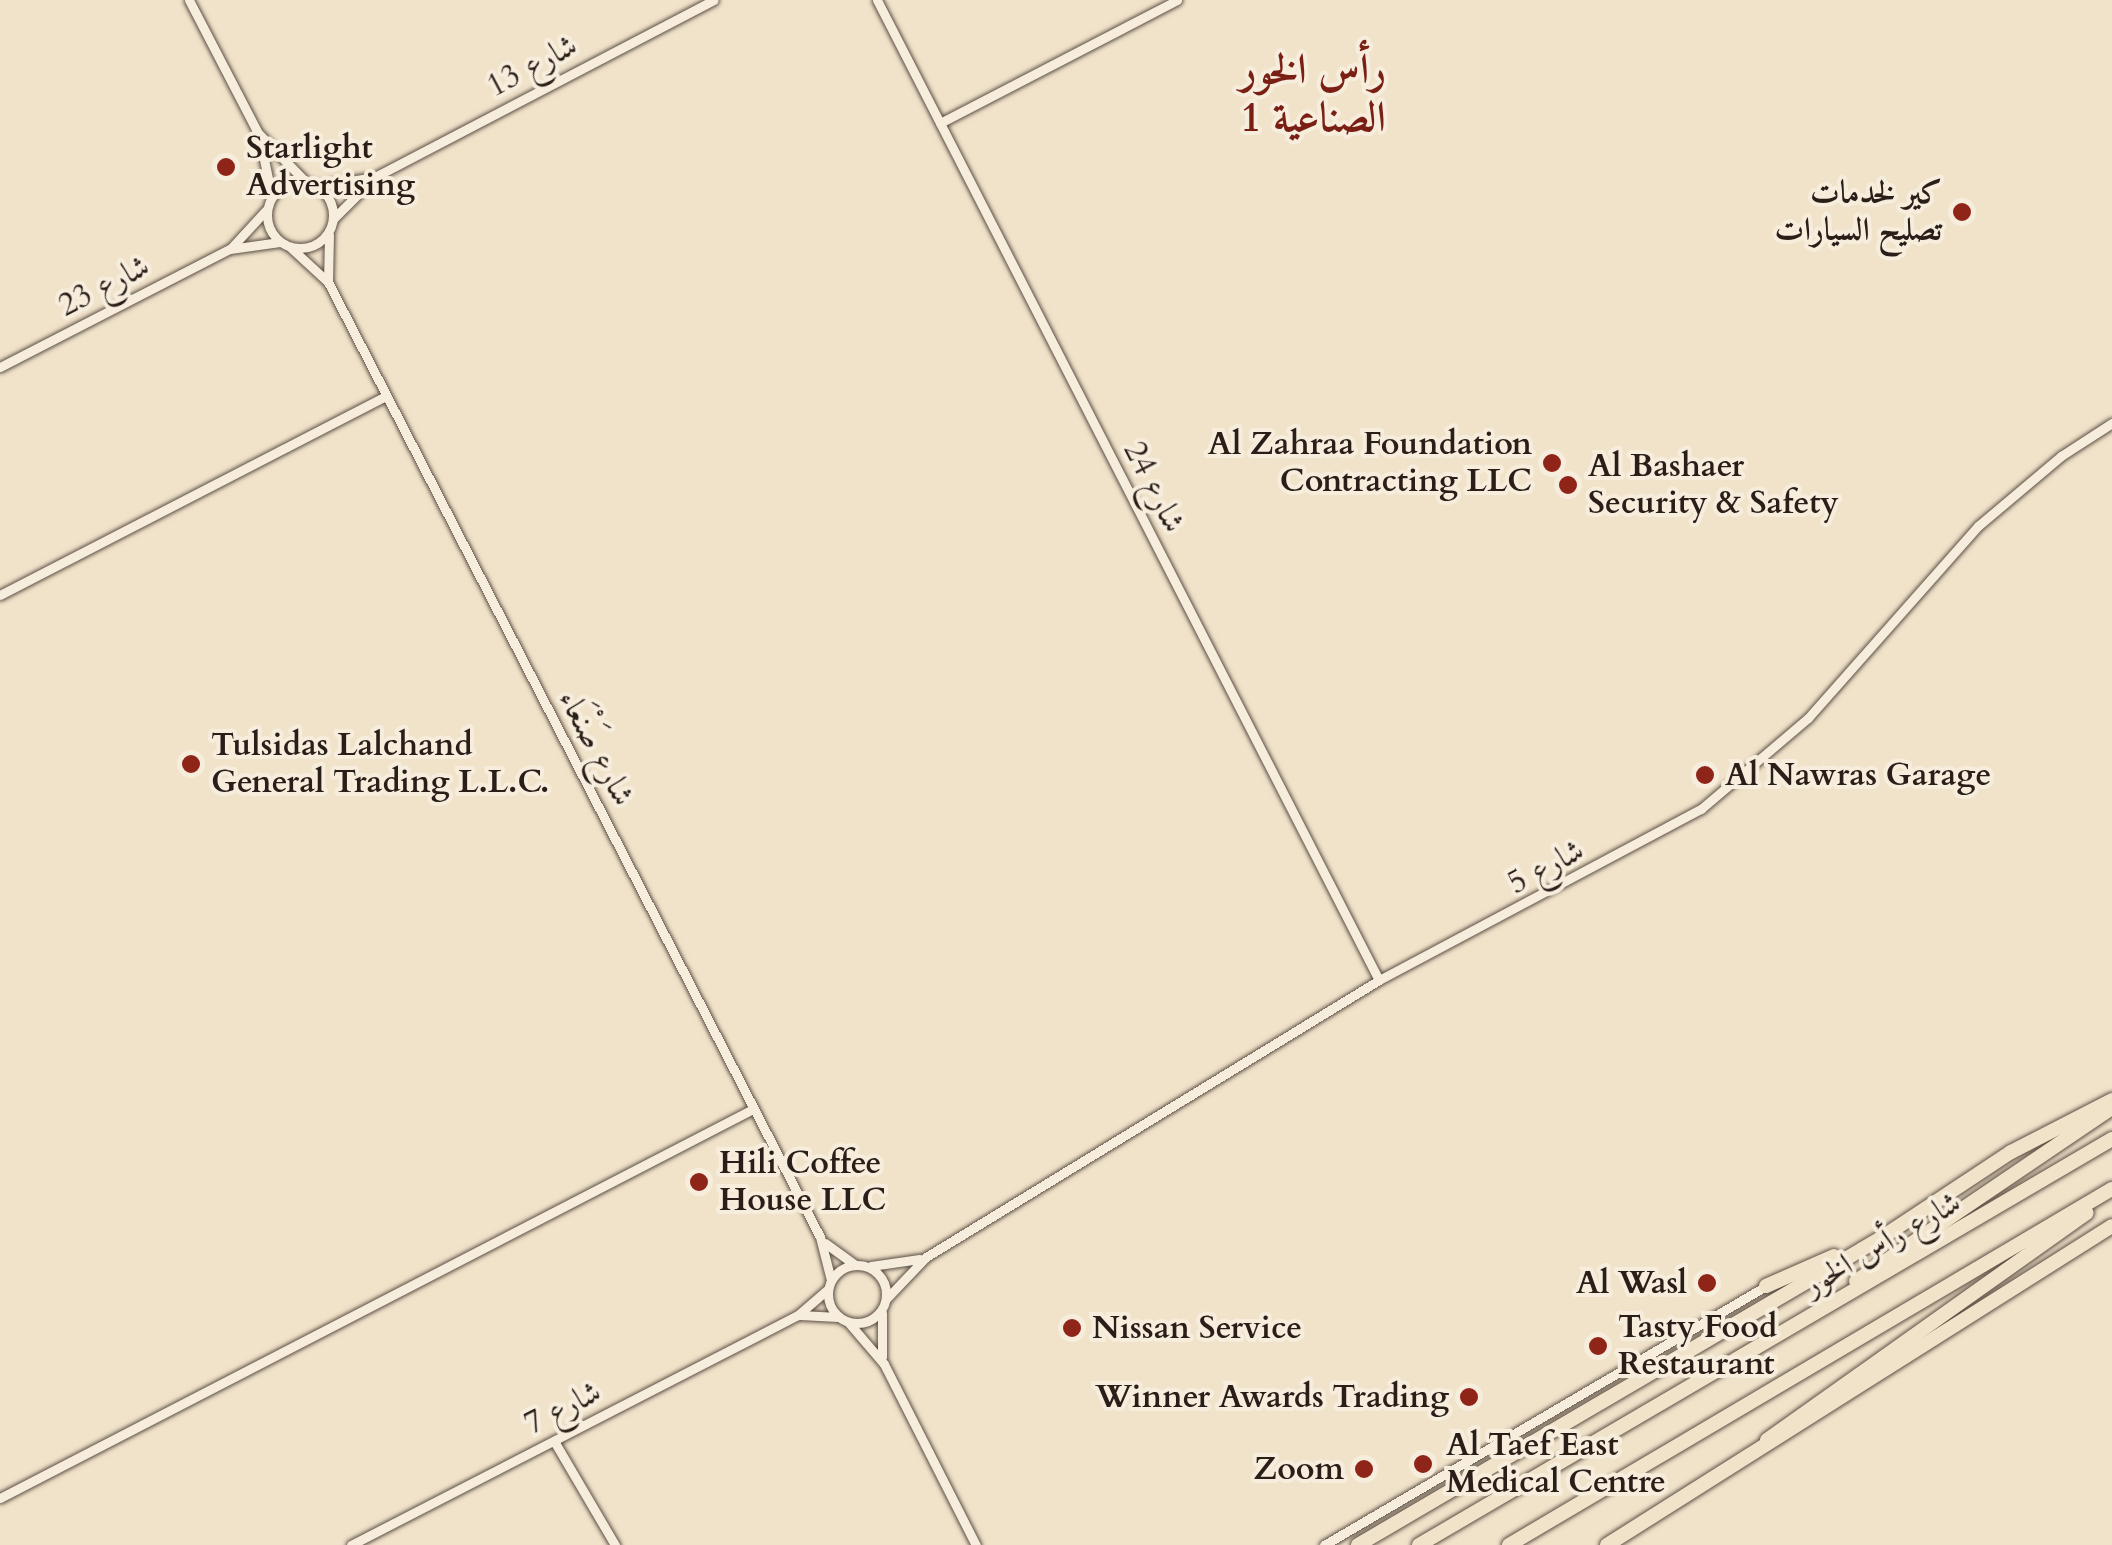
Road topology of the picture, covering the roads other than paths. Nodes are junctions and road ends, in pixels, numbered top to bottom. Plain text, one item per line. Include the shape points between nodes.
1 (188, 0) edge
2 (713, 0) edge
3 (868, 0) edge
4 (876, 0) edge
5 (1177, 0) edge
6 (884, 19) junction
7 (940, 123) junction
8 (258, 133) junction
9 (375, 177) junction
10 (306, 182) junction
11 (318, 186) junction
12 (272, 197) junction
13 (267, 209) junction
14 (333, 219) junction
15 (329, 231) junction
16 (285, 245) junction
17 (230, 249) junction
18 (328, 282) junction
19 (0, 368) edge
20 (386, 396) junction
21 (2112, 422) edge
22 (0, 595) edge
23 (1379, 980) junction
24 (2112, 1100) edge
25 (2112, 1108) edge
26 (753, 1109) junction
27 (2112, 1139) edge
28 (2112, 1192) edge
29 (1920, 1213) junction
30 (2112, 1226) edge
31 (820, 1237) junction
32 (926, 1257) junction
33 (860, 1265) junction
34 (830, 1284) junction
35 (1766, 1286) joint
36 (884, 1304) junction
37 (798, 1315) junction
38 (838, 1317) junction
39 (1806, 1320) junction
40 (849, 1323) junction
41 (884, 1364) junction
42 (554, 1441) junction
43 (1744, 1462) junction
44 (0, 1498) edge
45 (352, 1545) edge
46 (615, 1545) edge
47 (976, 1545) edge
48 (1324, 1545) edge
49 (1358, 1545) edge
50 (1419, 1545) edge
51 (1509, 1545) edge
52 (1607, 1545) edge

1 - 8 street
2 - 9 street, شارع 13
3 - 6 street, شارع 24
4 - 6 street, شارع 24
5 - 7 street
6 - 7 street, شارع 24
7 - 23 street, شارع 24
8 - 10 street
8 - 12 street
9 - 11 street, شارع 13
9 - 14 street, شارع 13
10 - 11 street
10 - 12 street
11 - 14 street via 330,200
12 - 13 street
13 - 16 street via 269,228
13 - 17 street, شارع 23
14 - 15 street
15 - 16 street via 312,246
15 - 18 street, شارع صَنْعَاء
16 - 17 street, شارع 23
16 - 18 street, شارع صَنْعَاء
17 - 19 street, شارع 23
18 - 20 street, شارع صَنْعَاء
20 - 22 street
20 - 26 street, شارع صَنْعَاء
21 - 23 street, شارع 5 via 1978,526 1808,718 1734,784 1666,831
23 - 32 street, شارع 5
24 - 29 highway via 2011,1152
25 - 39 highway
26 - 31 street, شارع صَنْعَاء
26 - 44 street
27 - 39 highway, شارع رأس الخور
28 - 43 highway via 1784,1423
28 - 51 highway
29 - 35 highway
29 - 49 highway
30 - 43 highway
31 - 33 street, شارع صَنْعَاء
31 - 34 street, شارع صَنْعَاء
32 - 33 street, شارع 5
32 - 36 street, شارع 5
33 - 34 street
33 - 36 street via 882,1279
34 - 37 street, شارع 7
34 - 38 street
35 - 48 street
36 - 40 street via 868,1322
36 - 41 street
37 - 38 street
37 - 42 street, شارع 7
38 - 40 street
39 - 50 highway, شارع رأس الخور
40 - 41 street
41 - 47 street
42 - 45 street, شارع 7
42 - 46 street
43 - 52 highway

